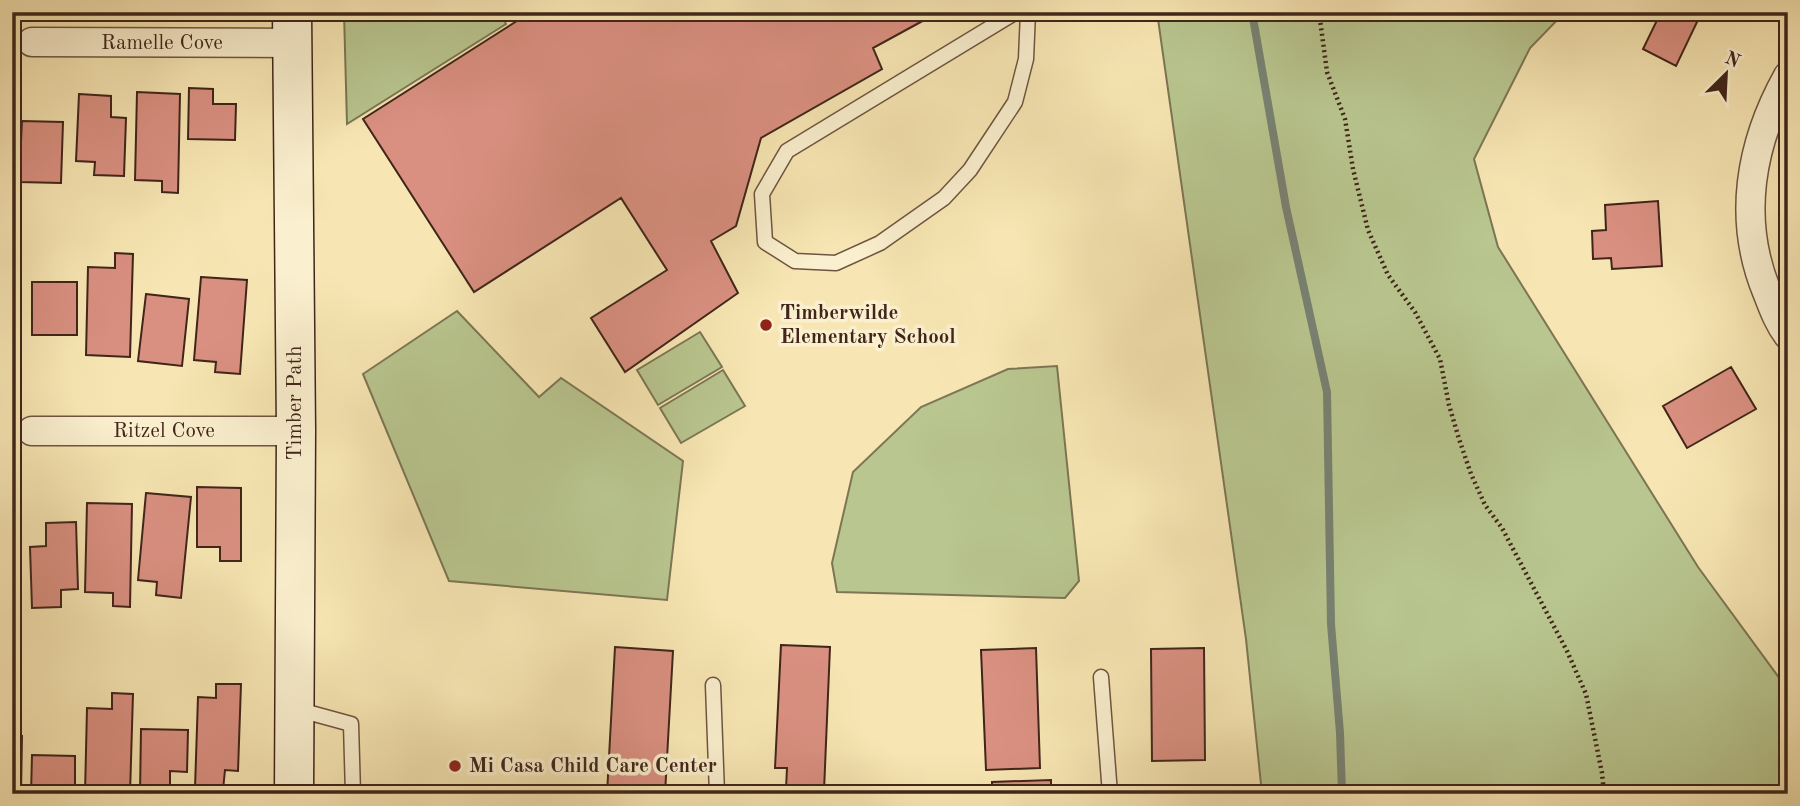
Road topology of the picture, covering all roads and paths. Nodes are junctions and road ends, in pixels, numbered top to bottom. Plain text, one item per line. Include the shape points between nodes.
1 (1016, 12) edge
2 (1028, 12) edge
3 (1319, 12) edge
4 (292, 28) edge
5 (32, 42) dead end
6 (1788, 76) edge
7 (1788, 335) edge
8 (32, 431) dead end
9 (296, 431) junction
10 (1101, 677) dead end
11 (713, 685) dead end
12 (295, 709) junction
13 (294, 794) edge
14 (353, 794) edge
15 (717, 794) edge
16 (1110, 794) edge
17 (1604, 794) edge

1 - 2 lane via 787,151 762,194 765,242 795,261 836,263 880,243 944,198 970,170 1015,102 1026,59
3 - 17 path via 1327,72 1345,119 1368,230 1388,275 1440,359 1459,439 1485,505 1502,528 1586,694
4 - 5 street, Ramelle Cove
4 - 9 street, Timber Path
6 - 7 street via 1765,123 1750,198 1760,275
8 - 9 street, Ritzel Cove
9 - 12 street, Timber Path
10 - 16 lane
11 - 15 lane
12 - 13 street, Timber Path
12 - 14 lane via 351,724

